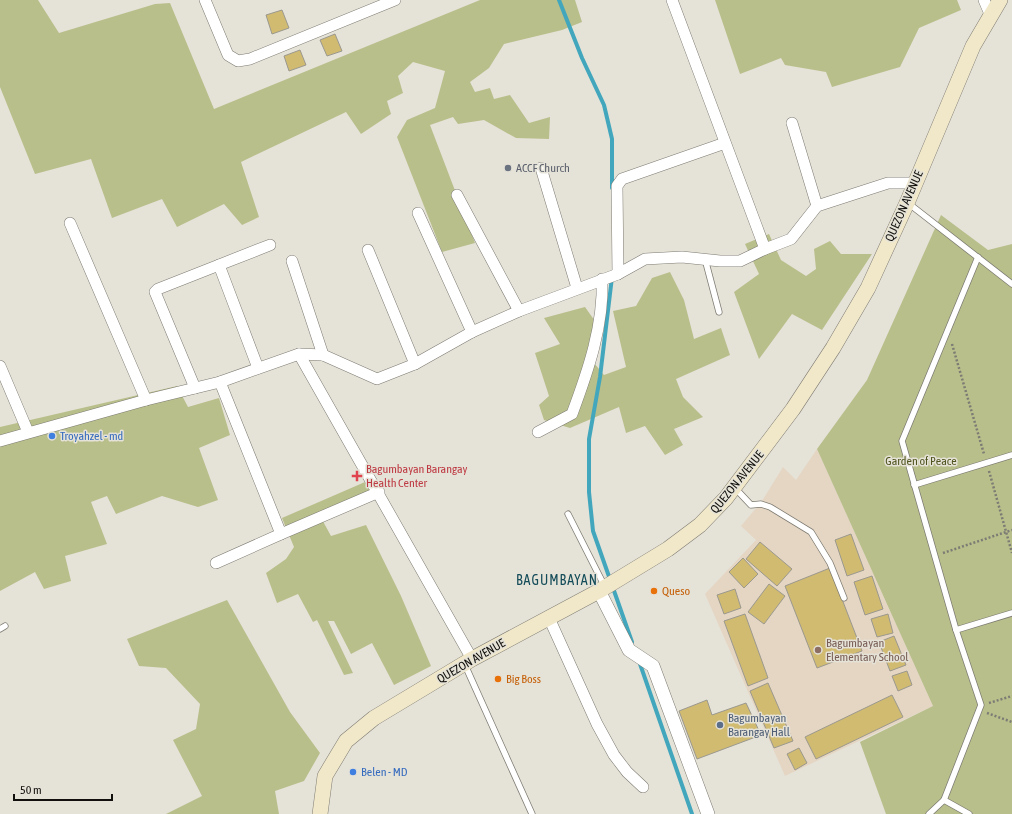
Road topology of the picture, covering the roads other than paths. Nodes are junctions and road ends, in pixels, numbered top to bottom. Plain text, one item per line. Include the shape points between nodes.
1 (395, 0) edge
2 (672, 0) edge
3 (984, 0) edge
4 (1000, 0) edge
5 (209, 1) edge
6 (990, 14) junction
7 (792, 124) dead end
8 (725, 143) junction
9 (541, 168) dead end
10 (915, 183) junction
11 (457, 195) dead end
12 (907, 203) junction
13 (817, 206) junction
14 (418, 213) dead end
15 (70, 223) dead end
16 (270, 245) dead end
17 (764, 249) junction
18 (368, 250) dead end
19 (978, 256) junction
20 (705, 259) junction
21 (292, 261) dead end
22 (219, 265) junction
23 (618, 274) junction
24 (602, 279) junction
25 (1012, 284) edge
26 (577, 288) junction
27 (518, 311) junction
28 (719, 312) dead end
29 (472, 332) junction
30 (299, 354) junction
31 (323, 356) junction
32 (415, 364) junction
33 (0, 366) edge
34 (258, 368) junction
35 (220, 382) junction
36 (195, 388) junction
37 (146, 400) junction
38 (28, 432) junction
39 (538, 432) dead end
40 (0, 441) edge
41 (1012, 455) edge
42 (914, 485) junction
43 (735, 488) junction
44 (379, 492) junction
45 (568, 514) dead end
46 (281, 534) junction
47 (216, 563) dead end
48 (602, 589) junction
49 (844, 598) dead end
50 (1012, 613) edge
51 (549, 618) junction
52 (956, 630) junction
53 (468, 661) junction
54 (643, 786) dead end
55 (944, 800) junction
56 (320, 814) edge
57 (532, 814) edge
58 (708, 814) edge
59 (929, 814) edge
60 (969, 814) edge

1 - 5 street via 250,59 238,61 228,55
2 - 8 street
3 - 6 street
4 - 6 main road, QUEZON AVENUE
6 - 10 main road, QUEZON AVENUE via 973,46
7 - 13 street
8 - 17 street
8 - 23 street via 622,179 617,186
9 - 26 street
10 - 12 main road, QUEZON AVENUE
10 - 13 street via 888,183
11 - 27 street
12 - 19 lane
12 - 43 main road, QUEZON AVENUE via 868,288 833,348 793,409
13 - 17 street via 792,239
14 - 29 street
15 - 37 street
16 - 22 street
17 - 20 street via 740,261
18 - 32 street
19 - 25 lane
19 - 42 lane via 902,441
20 - 23 street via 682,256 645,259
20 - 28 lane
21 - 31 street
22 - 34 street
22 - 36 street via 158,288 155,292
23 - 24 street
24 - 26 street
24 - 39 street via 603,303 597,334 572,414
26 - 27 street
27 - 29 street
29 - 32 street
30 - 31 street
30 - 34 street
30 - 44 street
31 - 32 street via 377,379
33 - 38 street
34 - 35 street
35 - 36 street
35 - 46 street
36 - 37 street
37 - 38 street
38 - 40 street
41 - 42 lane
42 - 52 lane
43 - 48 main road, QUEZON AVENUE via 700,525 668,550
43 - 49 lane via 751,505 770,507 811,532 830,563
44 - 46 street
44 - 53 street
45 - 48 lane
46 - 47 street
48 - 51 main road, QUEZON AVENUE
48 - 58 street via 629,650 653,666
50 - 52 lane
51 - 53 main road, QUEZON AVENUE
51 - 54 street via 597,724 627,772
52 - 55 lane via 980,708
53 - 56 main road, QUEZON AVENUE via 374,718 346,741 325,776
53 - 57 lane
55 - 59 lane
55 - 60 lane

